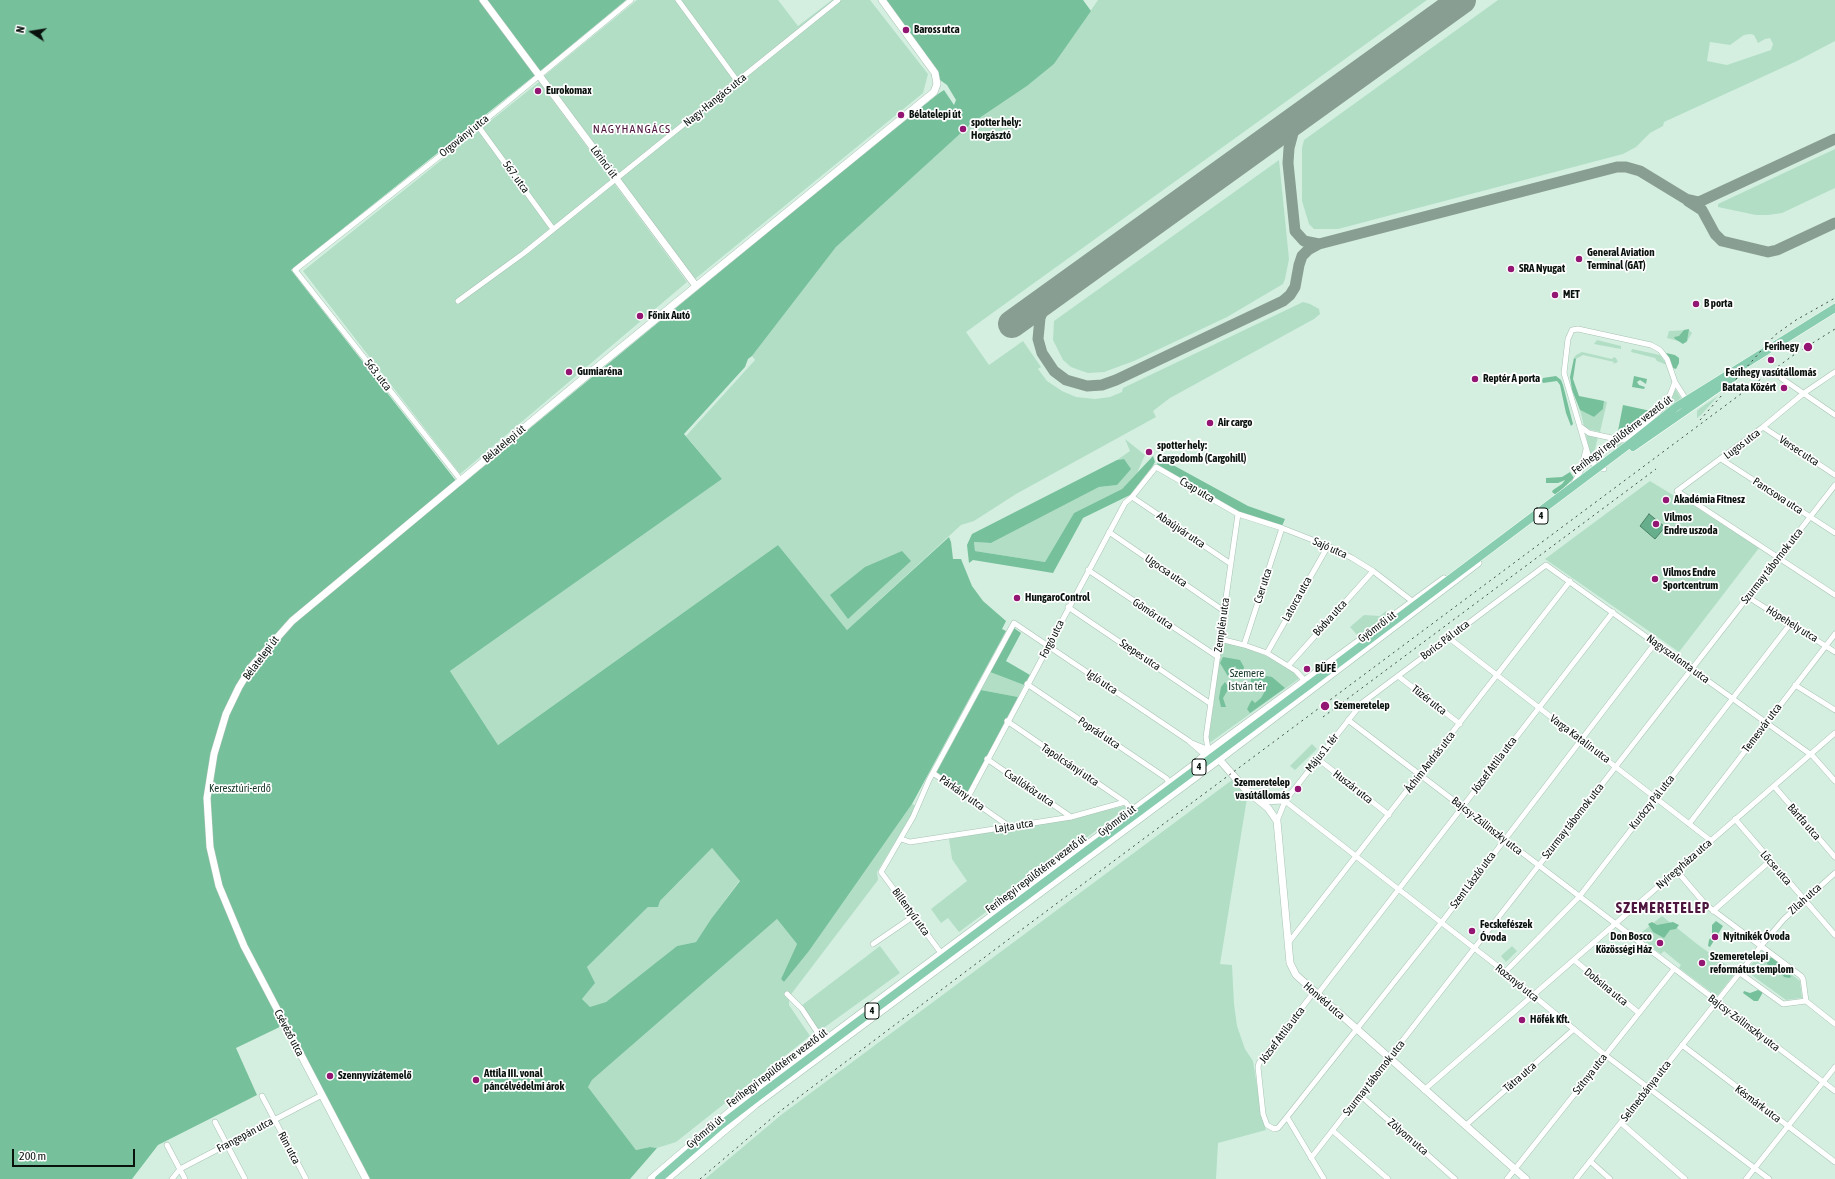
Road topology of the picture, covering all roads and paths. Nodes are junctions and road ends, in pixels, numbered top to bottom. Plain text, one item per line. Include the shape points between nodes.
1 (483, 0) edge
2 (631, 0) edge
3 (678, 0) edge
4 (838, 0) edge
5 (882, 0) edge
6 (539, 76) junction
7 (738, 82) junction
8 (478, 126) junction
9 (616, 179) junction
10 (553, 229) junction
11 (295, 270) joint
12 (696, 286) junction
13 (458, 301) dead end
14 (1835, 308) edge
15 (1835, 313) edge
16 (1835, 372) edge
17 (1781, 378) dead end
18 (1675, 382) junction
19 (1804, 393) junction
20 (1688, 400) junction
21 (1682, 412) junction
22 (1835, 415) edge
23 (1581, 427) junction
24 (1763, 428) junction
25 (1586, 448) junction
26 (1721, 459) junction
27 (1156, 467) joint
28 (1601, 468) junction
29 (1835, 475) edge
30 (460, 479) junction
31 (1835, 485) edge
32 (1571, 488) junction
33 (1132, 497) junction
34 (1238, 514) junction
35 (1810, 517) junction
36 (1282, 528) junction
37 (1109, 532) junction
38 (1835, 533) edge
39 (1328, 546) junction
40 (1778, 557) junction
41 (1477, 561) junction
42 (1231, 564) junction
43 (1546, 565) joint
44 (1088, 570) junction
45 (1373, 571) junction
46 (1570, 581) junction
47 (1835, 595) edge
48 (1748, 597) junction
49 (1412, 601) junction
50 (1068, 607) junction
51 (1224, 611) junction
52 (1613, 612) junction
53 (1791, 623) junction
54 (1835, 634) edge
55 (1449, 638) junction
56 (1220, 639) junction
57 (1656, 642) junction
58 (1244, 645) junction
59 (1825, 645) junction
60 (1048, 646) junction
61 (1835, 652) edge
62 (1267, 653) junction
63 (1218, 657) junction
64 (1288, 666) junction
65 (1691, 669) junction
66 (1498, 675) junction
67 (1398, 676) junction
68 (1307, 683) junction
69 (1027, 684) junction
70 (1795, 685) junction
71 (1732, 699) junction
72 (1211, 704) junction
73 (1539, 707) junction
74 (1835, 710) edge
75 (1348, 720) junction
76 (1007, 721) junction
77 (1766, 722) junction
78 (1460, 724) junction
79 (1835, 733) edge
80 (1206, 737) junction
81 (1581, 740) junction
82 (1199, 747) junction
83 (1207, 752) junction
84 (1810, 754) junction
85 (987, 759) junction
86 (1318, 759) junction
87 (1221, 762) junction
88 (1615, 766) junction
89 (933, 773) junction
90 (1420, 775) junction
91 (1835, 781) edge
92 (1169, 782) junction
93 (1774, 786) junction
94 (968, 797) junction
95 (1655, 798) junction
96 (1285, 801) junction
97 (1125, 802) junction
98 (1261, 802) junction
99 (1462, 807) junction
100 (1132, 810) junction
101 (1389, 814) junction
102 (1071, 817) junction
103 (1735, 819) junction
104 (1277, 821) junction
105 (1689, 824) junction
106 (1010, 827) junction
107 (901, 839) junction
108 (1504, 839) junction
109 (1710, 840) junction
110 (1356, 857) junction
111 (1835, 857) edge
112 (1770, 861) junction
113 (1538, 866) junction
114 (1676, 870) junction
115 (1835, 873) edge
116 (219, 884) joint
117 (1399, 890) junction
118 (1579, 897) junction
119 (1804, 900) junction
120 (1712, 911) junction
121 (914, 916) junction
122 (1441, 923) junction
123 (1615, 924) junction
124 (1835, 934) edge
125 (1289, 942) junction
126 (873, 944) dead end
127 (1761, 946) junction
128 (1474, 948) junction
129 (941, 953) junction
130 (1574, 960) junction
131 (1674, 969) junction
132 (1505, 972) junction
133 (1740, 973) junction
134 (787, 994) dead end
135 (1316, 994) junction
136 (1532, 994) junction
137 (1806, 1001) junction
138 (1717, 1002) junction
139 (1639, 1013) junction
140 (1835, 1024) edge
141 (1574, 1029) junction
142 (1357, 1030) junction
143 (823, 1041) junction
144 (1682, 1045) junction
145 (1605, 1055) junction
146 (1390, 1058) junction
147 (1835, 1067) edge
148 (1823, 1082) junction
149 (1648, 1088) junction
150 (1424, 1090) junction
151 (1835, 1092) edge
152 (322, 1095) junction
153 (262, 1096) dead end
154 (1361, 1096) junction
155 (1287, 1117) junction
156 (274, 1120) junction
157 (215, 1122) dead end
158 (1621, 1123) junction
159 (1466, 1125) junction
160 (1788, 1126) junction
161 (1333, 1131) junction
162 (167, 1145) dead end
163 (227, 1145) junction
164 (1311, 1158) junction
165 (1590, 1161) junction
166 (1835, 1162) edge
167 (1754, 1168) junction
168 (180, 1169) junction
169 (1514, 1169) junction
170 (172, 1179) edge
171 (185, 1179) edge
172 (245, 1179) edge
173 (306, 1179) edge
174 (366, 1179) edge
175 (651, 1179) edge
176 (659, 1179) edge
177 (667, 1179) edge
178 (1324, 1179) edge
179 (1388, 1179) edge
180 (1456, 1179) edge
181 (1507, 1179) edge
182 (1526, 1179) edge
183 (1576, 1179) edge
184 (1610, 1179) edge
185 (1685, 1179) edge
186 (1746, 1179) edge
187 (1769, 1179) edge

1 - 6 street, Lőrinci út
2 - 6 street, Orgoványi utca
3 - 7 street
4 - 7 street, Nagy-Hangács utca
5 - 12 street, Bélatelepi út via 935,73 937,84 934,92
6 - 8 street, Orgoványi utca
6 - 9 street, Lőrinci út
7 - 9 street, Nagy-Hangács utca
8 - 10 street, 567. utca
8 - 11 street, Orgoványi utca
9 - 10 street, Nagy-Hangács utca
9 - 12 street, Lőrinci út
10 - 13 street, Nagy-Hangács utca
11 - 30 street, 563. utca
12 - 30 street, Bélatelepi út
14 - 20 main road, Ferihegyi repülőtérre vezető út / 4
15 - 21 main road, Ferihegyi repülőtérre vezető út / 4
16 - 19 street, Lugos utca
17 - 19 street
18 - 20 street
18 - 23 street via 1670,396 1660,410 1631,438 1621,440 1607,437
18 - 23 street via 1667,359 1660,350 1651,345 1578,329 1572,330 1568,339 1564,373
19 - 22 street
19 - 24 street, Lugos utca
20 - 21 street
20 - 28 main road, Ferihegyi repülőtérre vezető út / 4 via 1654,423
21 - 28 main road, Ferihegyi repülőtérre vezető út / 4
23 - 25 street
24 - 26 street, Lugos utca
24 - 29 street, Versec utca
25 - 28 street via 1590,461
25 - 32 street via 1581,470
26 - 35 street, Pancsova utca
26 - 40 street, Lugos utca via 1677,491
27 - 33 street, Forgó utca
27 - 34 street, Csap utca
28 - 32 main road, Ferihegyi repülőtérre vezető út / 4
28 - 41 main road, Ferihegyi repülőtérre vezető út / 4
30 - 116 street, Bélatelepi út via 292,621 258,658 245,678 221,727 208,781 208,831
31 - 35 street, Szurmay tábornok utca
32 - 41 main road, Ferihegyi repülőtérre vezető út / 4
33 - 37 street, Forgó utca via 1125,503
33 - 42 street, Abaújvár utca
34 - 36 street, Sajó utca
34 - 42 street, Zemplén utca
35 - 38 street, Pancsova utca
35 - 40 street, Szurmay tábornok utca
36 - 39 street, Sajó utca
36 - 58 street, Cser utca
37 - 44 street, Forgó utca
37 - 51 street, Ugocsa utca
39 - 45 street, Sajó utca
39 - 62 street, Latorca utca
40 - 47 street
40 - 48 street, Szurmay tábornok utca
41 - 49 street, Gyömrői út
41 - 68 main road, Ferihegyi repülőtérre vezető út / 4
41 - 87 street, Gyömrői út
42 - 51 street, Zemplén utca
43 - 46 street, Nagyszalonta utca
43 - 55 street, Borics Pál utca
44 - 50 street, Forgó utca
44 - 63 street, Gömör utca
45 - 49 street, Sajó utca
45 - 64 street, Bódva utca
46 - 52 street, Nagyszalonta utca
46 - 66 street, Áchim András utca
48 - 53 street, Hópehely utca
48 - 65 street, Szurmay tábornok utca
49 - 68 street, Gyömrői út
50 - 60 street, Forgó utca
50 - 72 street, Szepes utca
51 - 56 street, Zemplén utca
52 - 57 street, Nagyszalonta utca
52 - 73 street, József Attila utca
53 - 59 street, Hópehely utca
53 - 71 street, Kuróczy Pál utca
54 - 59 street, Temesvár utca
55 - 66 street, Varga Katalin utca
55 - 67 street, Borics Pál utca
56 - 58 street
56 - 63 street, Zemplén utca
57 - 65 street, Nagyszalonta utca
57 - 81 street, Szent László utca
58 - 62 street
59 - 61 street, Hópehely utca
59 - 70 street, Temesvár utca
60 - 69 street, Forgó utca
60 - 82 street, Igló utca
60 - 89 street, Igló utca via 1014,623
62 - 64 street
63 - 72 street, Zemplén utca
64 - 68 street
65 - 71 street, Nagyszalonta utca
65 - 88 street, Szurmay tábornok utca
66 - 73 street, Varga Katalin utca
66 - 78 street, Áchim András utca
67 - 75 street, Borics Pál utca via 1362,703
67 - 78 street, Tüzér utca
68 - 83 street, Gyömrői út
68 - 176 main road, Ferihegyi repülőtérre vezető út / 4, bridge via 756,1098
69 - 76 street, Forgó utca
69 - 92 street, Poprád utca
70 - 74 street
70 - 77 street, Temesvár utca
71 - 77 street, Nagyszalonta utca
71 - 95 street, Kuróczy Pál utca
72 - 80 street, Zemplén utca
73 - 81 street, Varga Katalin utca
73 - 99 street, József Attila utca
75 - 86 street, Május 1. tér
75 - 90 street, Bajcsy-Zsilinszky utca
76 - 85 street, Forgó utca
76 - 97 street, Tapolcsányi utca
77 - 84 street, Nagyszalonta utca
77 - 105 street, Temesvár utca
78 - 90 street, Áchim András utca
79 - 84 street, Nyíregyháza utca
80 - 82 street
80 - 83 street, Zemplén utca
81 - 88 street, Varga Katalin utca
81 - 108 street, Szent László utca
82 - 83 street, Igló utca
83 - 87 street
83 - 92 street, Gyömrői út
84 - 91 street, Nagyszalonta utca
84 - 93 street, Nyíregyháza utca
85 - 94 street, Forgó utca
85 - 102 street, Csallóköz utca
86 - 96 street, Május 1. tér
86 - 101 street, Huszár utca
87 - 98 street via 1243,787
87 - 177 street, Gyömrői út via 1203,771 749,1109
88 - 95 street, Varga Katalin utca
88 - 113 street, Szurmay tábornok utca
89 - 94 street, Párkány utca
89 - 107 street
90 - 99 street, Bajcsy-Zsilinszky utca
90 - 101 street, Áchim András utca
92 - 100 street, Gyömrői út
93 - 103 street, Nyíregyháza utca
93 - 111 street, Bártfa utca
94 - 106 street, Párkány utca
95 - 105 street, Varga Katalin utca
95 - 118 street, Kuróczy Pál utca
96 - 98 street
96 - 104 street
96 - 110 street, Rozsnyó utca
97 - 100 street, Tapolcsányi utca
97 - 102 street, Lajta utca
98 - 104 street
99 - 108 street, Bajcsy-Zsilinszky utca
99 - 117 street, József Attila utca
100 - 129 street, Gyömrői út
101 - 110 street, Áchim András utca
102 - 106 street, Lajta utca
103 - 109 street, Nyíregyháza utca
103 - 112 street, Lőcse utca
104 - 125 street, Honvéd utca
105 - 109 street, Varga Katalin utca
106 - 107 street, Lajta utca via 910,842
107 - 121 street, Billentyű utca via 881,872
108 - 113 street, Bajcsy-Zsilinszky utca
108 - 122 street, Szent László utca
109 - 114 street, Nyíregyháza utca
110 - 117 street, Rozsnyó utca
110 - 125 street, Áchim András utca
112 - 119 street, Lőcse utca
112 - 120 street
113 - 118 street, Bajcsy-Zsilinszky utca
113 - 128 street, Szurmay tábornok utca
114 - 120 street
114 - 123 street, Nyíregyháza utca
115 - 119 street, Zilah utca
116 - 152 street, Csévéző utca via 244,946
117 - 122 street, Rozsnyó utca
117 - 135 street, József Attila utca
118 - 123 street, Bajcsy-Zsilinszky utca
118 - 132 street, Kuróczy Pál utca
119 - 124 street, Lőcse utca
119 - 127 street, Zilah utca
120 - 127 street
121 - 126 street
121 - 129 street, Billentyű utca
122 - 128 street, Rozsnyó utca
122 - 142 street, Szent László utca
123 - 130 street, Nyíregyháza utca
123 - 131 street, Bajcsy-Zsilinszky utca
125 - 135 street, Honvéd utca via 1292,969
127 - 133 street, Zilah utca
127 - 137 street via 1803,979
128 - 132 street, Rozsnyó utca
128 - 146 street, Szurmay tábornok utca
129 - 143 street, Gyömrői út
130 - 136 street, Nyíregyháza utca
130 - 139 street, Dobsina utca
131 - 138 street, Bajcsy-Zsilinszky utca
131 - 139 street, Szitnya utca
132 - 136 street, Rozsnyó utca
133 - 137 street via 1783,1004
133 - 138 street, Zilah utca
134 - 143 street via 802,1009
135 - 142 street, Honvéd utca
135 - 155 street, József Attila utca via 1263,1057 1258,1067 1263,1114 1267,1125 1274,1129 1278,1128
136 - 141 street, Rozsnyó utca
136 - 150 street, Nyíregyháza utca
137 - 140 street
138 - 144 street, Selmecbánya utca
138 - 148 street, Bajcsy-Zsilinszky utca
139 - 145 street, Szitnya utca
141 - 145 street, Rozsnyó utca
141 - 159 street, Tátra utca
142 - 146 street, Honvéd utca
142 - 155 street, Szent László utca
143 - 175 street, Gyömrői út via 734,1108
144 - 149 street, Selmecbánya utca
144 - 160 street, Késmárk utca
145 - 149 street, Rozsnyó utca
145 - 169 street, Szitnya utca
146 - 150 street, Honvéd utca
146 - 154 street, Szurmay tábornok utca
147 - 148 street
148 - 151 street, Bajcsy-Zsilinszky utca
148 - 160 street
149 - 158 street, Selmecbánya utca
149 - 167 street, Rozsnyó utca
150 - 159 street, Honvéd utca
152 - 156 street, Frangepán utca
152 - 174 street, Csévéző utca
153 - 156 street, Rím utca
154 - 161 street, Szurmay tábornok utca
154 - 180 street, Zólyom utca
155 - 164 street
156 - 163 street, Frangepán utca
156 - 173 street, Rím utca
157 - 163 street
158 - 165 street, Selmecbánya utca
158 - 185 street
159 - 169 street, Honvéd utca
160 - 166 street, Késmárk utca
160 - 167 street
161 - 164 street, Szurmay tábornok utca
161 - 179 street
162 - 168 street
163 - 168 street, Frangepán utca
163 - 172 street
164 - 178 street
165 - 183 street, Selmecbánya utca
165 - 184 street
167 - 186 street
167 - 187 street, Rozsnyó utca
168 - 170 street, Frangepán utca
168 - 171 street
169 - 181 street, Szitnya utca
169 - 182 street, Honvéd utca

